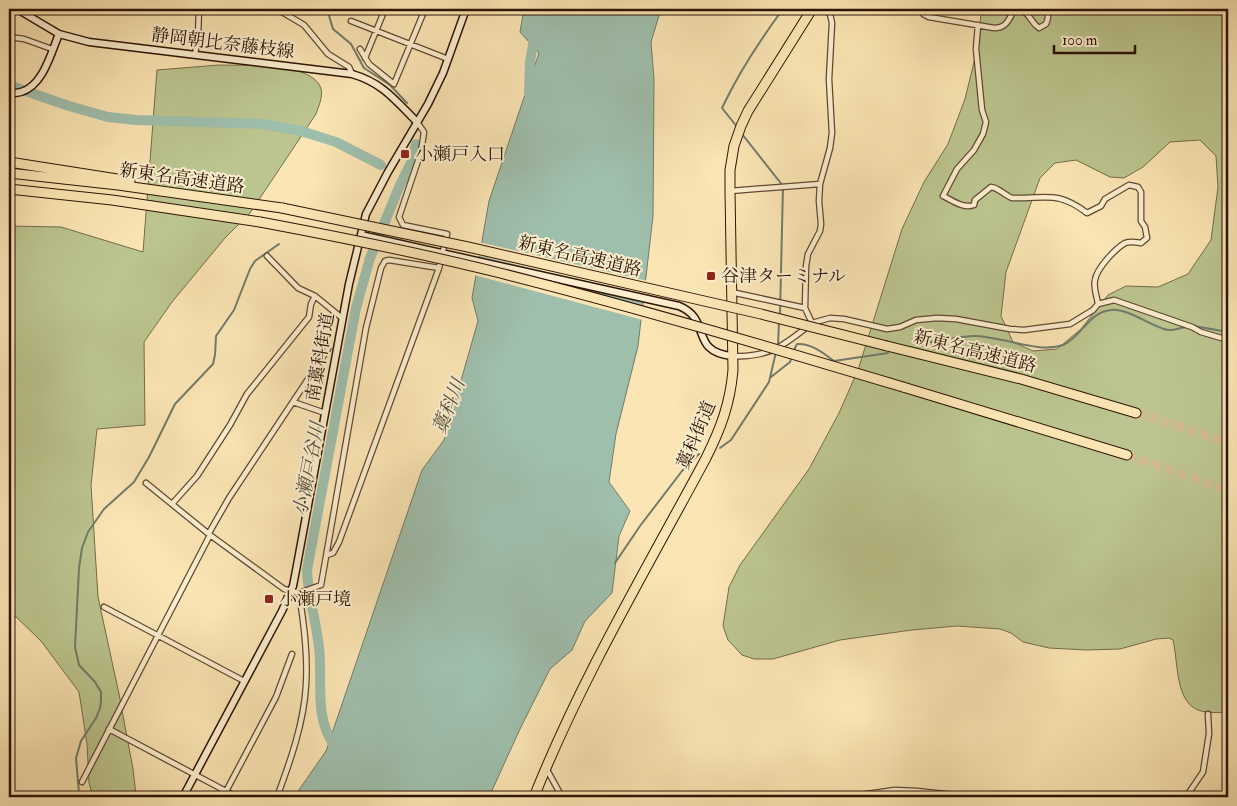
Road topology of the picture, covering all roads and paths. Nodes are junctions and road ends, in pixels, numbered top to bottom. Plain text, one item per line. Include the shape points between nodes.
1 (17, 9) edge
2 (199, 9) edge
3 (278, 9) edge
4 (385, 9) edge
5 (425, 9) edge
6 (466, 9) edge
7 (812, 9) edge
8 (823, 9) edge
9 (923, 9) edge
10 (1047, 9) edge
11 (351, 21) dead end
12 (978, 26) junction
13 (376, 31) junction
14 (59, 34) junction
15 (9, 37) edge
16 (410, 45) junction
17 (52, 49) junction
18 (360, 49) dead end
19 (194, 54) junction
20 (366, 58) junction
21 (448, 59) junction
22 (352, 74) junction
23 (9, 94) edge
24 (416, 122) junction
25 (9, 162) edge
26 (9, 173) edge
27 (820, 184) junction
28 (9, 189) edge
29 (730, 191) junction
30 (226, 200) junction
31 (361, 235) junction
32 (443, 253) junction
33 (268, 256) dead end
34 (439, 268) junction
35 (731, 292) junction
36 (315, 296) junction
37 (1098, 304) junction
38 (805, 308) junction
39 (342, 318) junction
40 (812, 323) junction
41 (1228, 340) edge
42 (328, 349) dead end
43 (732, 356) junction
44 (293, 402) junction
45 (325, 413) junction
46 (1136, 413) tunnel mouth
47 (1127, 455) tunnel mouth
48 (146, 483) dead end
49 (172, 504) junction
50 (210, 534) junction
51 (327, 555) junction
52 (290, 592) junction
53 (299, 593) junction
54 (104, 607) dead end
55 (158, 635) junction
56 (292, 654) dead end
57 (244, 681) junction
58 (1208, 714) dead end
59 (109, 729) junction
60 (545, 767) junction
61 (195, 775) junction
62 (82, 782) dead end
63 (226, 791) junction
64 (881, 795) edge
65 (955, 796) edge
66 (183, 797) edge
67 (223, 797) edge
68 (237, 797) edge
69 (277, 797) edge
70 (534, 797) edge
71 (562, 797) edge
72 (846, 797) edge
73 (973, 797) edge
74 (1186, 797) edge

1 - 14 main road, 静岡朝比奈藤枝線
2 - 19 street
3 - 22 street via 304,25 328,54 349,67
4 - 13 street
5 - 16 street
6 - 21 main road, 南藁科街道
7 - 29 highway, 藁科街道 via 741,126 734,146
8 - 27 street via 830,14 832,24 829,79 832,133
9 - 12 street via 923,14 929,18
10 - 12 street via 1046,24 1039,28 1027,12 1020,9 1013,12 1001,28
11 - 13 street
12 - 37 street via 976,49 986,122 974,150 956,168 943,196 970,207 991,187 1012,198 1053,196 1074,203 1087,213 1130,185 1138,186 1141,192 1140,221 1147,238 1141,243 1125,243 1101,266 1094,284
13 - 16 street
13 - 20 street
14 - 17 main road
14 - 19 main road, 静岡朝比奈藤枝線 via 90,42
15 - 17 street
16 - 20 street via 394,84
16 - 21 street
17 - 23 main road via 41,74 32,84 21,92
18 - 20 street
19 - 22 main road, 静岡朝比奈藤枝線
21 - 24 main road, 南藁科街道 via 428,104
22 - 24 main road, 静岡朝比奈藤枝線 via 380,86
24 - 31 main road, 南藁科街道 via 366,214
24 - 32 street via 424,132 421,152 399,217 402,225 447,234
25 - 30 highway
26 - 30 highway, 新東名高速道路
27 - 29 street
27 - 38 street via 822,224 808,254
28 - 47 highway, 新東名高速道路, bridge via 112,200 260,222 535,282 744,340
29 - 35 highway, 藁科街道
30 - 46 highway, 新東名高速道路, bridge via 282,208 468,247 761,314 1021,379
31 - 32 main road
31 - 39 main road, 南藁科街道
32 - 34 street
32 - 43 main road via 679,306 695,317 709,348 719,355
33 - 36 street via 298,288
34 - 51 street via 339,542 333,553
34 - 51 street via 389,260 382,268 366,328
35 - 38 street
35 - 43 highway, 藁科街道
36 - 39 street
36 - 49 street via 309,317 247,394 197,476
37 - 40 street via 1070,324 1024,330 937,318 887,328 830,318
37 - 41 street via 1114,300
38 - 40 street
39 - 45 main road, 南藁科街道
40 - 43 street via 772,352
42 - 44 street
43 - 60 highway, 藁科街道 via 732,386 722,425 586,680
44 - 45 street
44 - 50 street via 229,498
45 - 52 main road, 南藁科街道
48 - 49 street
49 - 50 street
50 - 52 street
50 - 55 street
51 - 53 street via 321,585
52 - 53 street
52 - 57 main road, 南藁科街道
53 - 69 street via 306,650 306,687 292,754
54 - 55 street
55 - 57 street
55 - 59 street
56 - 63 street via 276,697
57 - 61 main road, 南藁科街道
58 - 74 street via 1204,772
59 - 61 street
59 - 62 street
60 - 70 highway, 藁科街道
60 - 71 street
61 - 63 street
61 - 66 main road, 南藁科街道
63 - 67 street
63 - 68 street
64 - 65 street via 895,790 916,790
64 - 72 street
65 - 73 street

